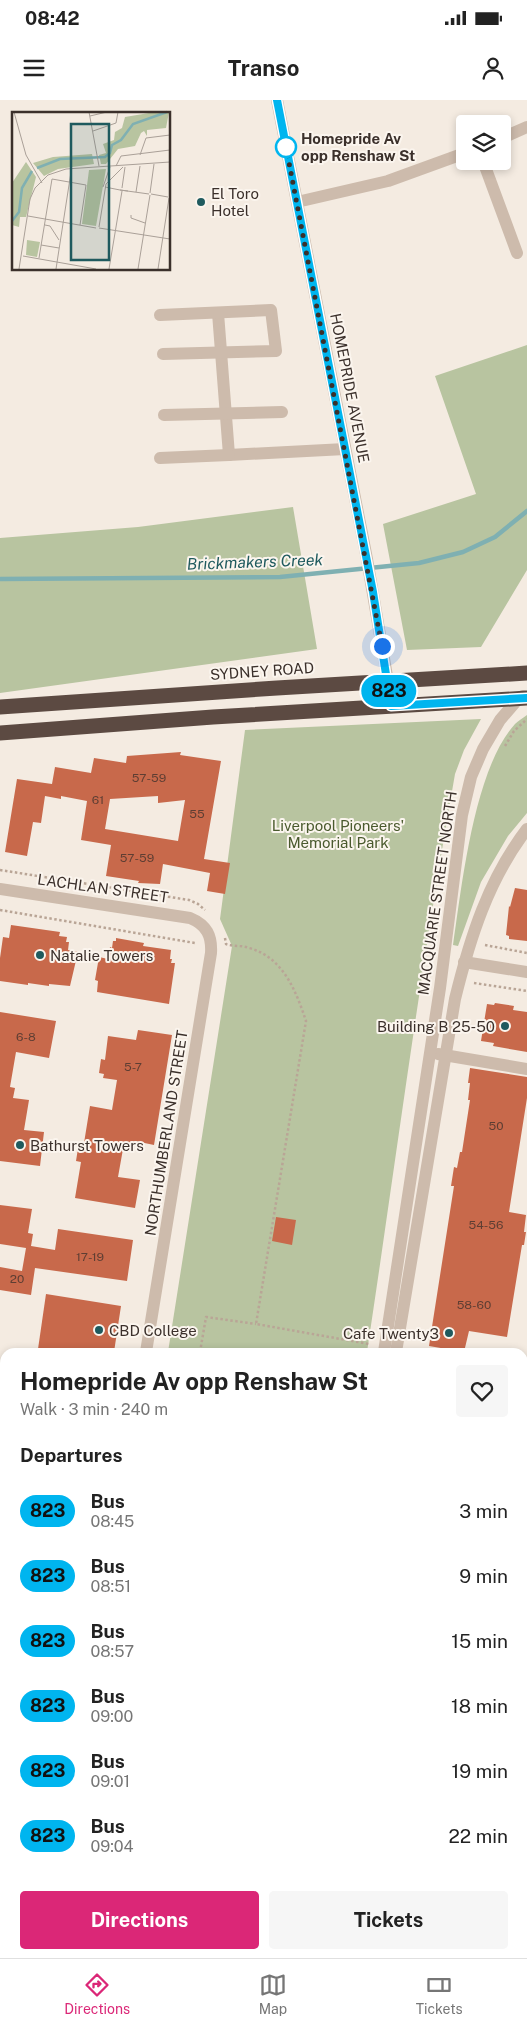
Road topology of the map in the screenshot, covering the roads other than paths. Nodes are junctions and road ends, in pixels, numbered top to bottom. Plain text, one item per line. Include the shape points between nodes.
1 (277, 100) edge
2 (527, 127) edge
3 (511, 134) edge
4 (456, 156) edge
5 (486, 170) edge
6 (297, 202) junction
7 (517, 253) dead end
8 (218, 313) junction
9 (160, 315) dead end
10 (221, 352) junction
11 (163, 354) dead end
12 (282, 412) dead end
13 (226, 414) junction
14 (164, 415) dead end
15 (345, 449) junction
16 (229, 455) junction
17 (160, 458) dead end
18 (527, 673) edge
19 (388, 682) junction
20 (524, 697) edge
21 (391, 706) junction
22 (0, 707) edge
23 (0, 733) edge
24 (527, 829) edge
25 (0, 889) edge
26 (200, 922) joint
27 (464, 962) junction
28 (527, 972) edge
29 (430, 1053) junction
30 (446, 1056) junction
31 (527, 1069) edge
32 (147, 1348) edge
33 (385, 1348) edge
34 (397, 1348) edge

1 - 6 street, HOMEPRIDE AVENUE
2 - 3 street
4 - 6 street via 388,181
5 - 7 street
6 - 15 street, HOMEPRIDE AVENUE
8 - 9 street
8 - 10 street
8 - 10 street via 271,310 276,351
10 - 11 street
10 - 13 street
12 - 13 street
13 - 14 street
13 - 16 street
15 - 16 street
15 - 19 street, HOMEPRIDE AVENUE
16 - 17 street
18 - 19 highway, SYDNEY ROAD
19 - 21 highway
19 - 22 highway, SYDNEY ROAD
20 - 21 highway
20 - 29 street, MACQUARIE STREET NORTH via 500,720 471,777 462,815
21 - 23 highway
24 - 27 street via 489,890
25 - 26 street, LACHLAN STREET via 180,915
26 - 32 street, NORTHUMBERLAND STREET via 212,942 211,953
27 - 28 street
27 - 30 street
29 - 30 street
29 - 33 street, MACQUARIE STREET NORTH
30 - 31 street
30 - 34 street

